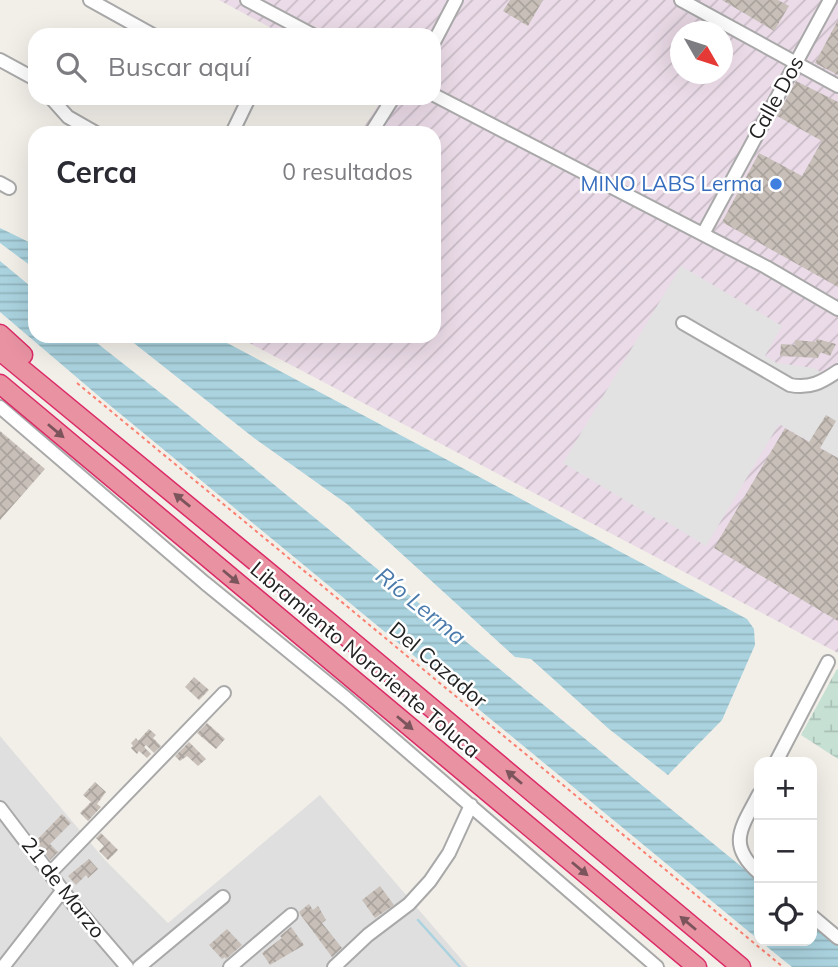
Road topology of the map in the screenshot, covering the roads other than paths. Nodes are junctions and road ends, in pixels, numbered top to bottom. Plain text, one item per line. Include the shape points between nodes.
1 (90, 0) edge
2 (247, 0) edge
3 (456, 0) edge
4 (681, 0) edge
5 (830, 0) edge
6 (140, 28) edge
7 (300, 28) edge
8 (441, 29) edge
9 (0, 60) edge
10 (796, 63) junction
11 (28, 75) edge
12 (838, 86) edge
13 (441, 98) edge
14 (57, 105) edge
15 (246, 105) edge
16 (389, 105) edge
17 (84, 126) edge
18 (235, 126) edge
19 (375, 126) edge
20 (703, 234) junction
21 (838, 309) edge
22 (683, 323) dead end
23 (0, 334) edge
24 (0, 351) edge
25 (838, 371) edge
26 (1, 386) edge
27 (64, 403) junction
28 (0, 407) edge
29 (828, 662) dead end
30 (224, 693) dead end
31 (779, 757) edge
32 (754, 804) edge
33 (471, 805) junction
34 (0, 808) edge
35 (754, 868) edge
36 (50, 873) junction
37 (63, 890) junction
38 (223, 897) dead end
39 (291, 915) dead end
40 (817, 920) edge
41 (838, 938) edge
42 (3, 967) edge
43 (127, 967) edge
44 (139, 967) edge
45 (230, 967) edge
46 (334, 967) edge
47 (657, 967) edge
48 (697, 967) edge
49 (741, 967) edge

1 - 6 street
2 - 7 street
3 - 8 street
4 - 10 street
5 - 10 street, Calle Dos
9 - 11 street
10 - 12 street
10 - 20 street, Calle Dos
13 - 20 street
14 - 17 street
15 - 18 street
16 - 19 street
20 - 21 street
22 - 25 street via 790,385 812,386
23 - 27 highway via 57,389
24 - 27 highway
26 -> 48 highway, Libramiento Nororiente Toluca
49 -> 27 highway, Libramiento Nororiente Toluca
28 - 33 street
29 - 31 street
30 - 36 street
32 - 35 street via 738,843
33 - 46 street via 430,881
33 - 47 street
34 - 36 street, 21 de Marzo
36 - 37 street, 21 de Marzo
37 - 42 street
37 - 43 street, 21 de Marzo
38 - 44 street
39 - 45 street
40 - 41 street

